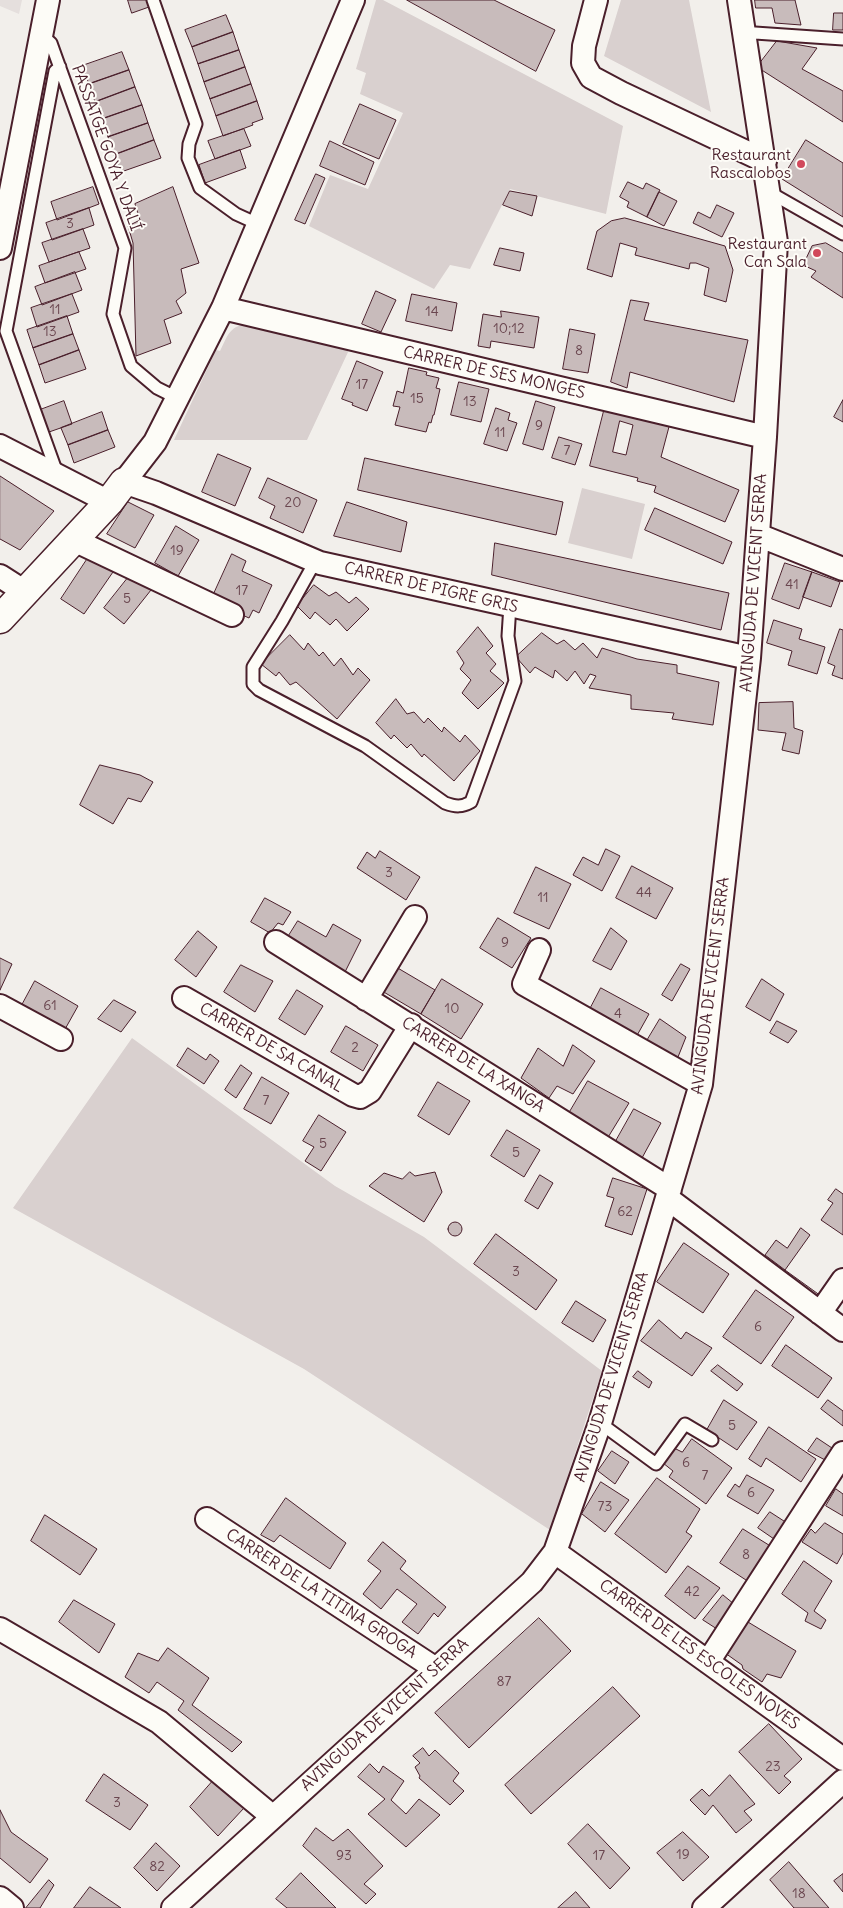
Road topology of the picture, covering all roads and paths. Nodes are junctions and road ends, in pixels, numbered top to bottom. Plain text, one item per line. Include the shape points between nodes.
1 (48, 0) edge
2 (153, 0) edge
3 (353, 0) edge
4 (596, 0) edge
5 (739, 0) edge
6 (745, 34) junction
7 (42, 35) junction
8 (843, 39) edge
9 (60, 66) junction
10 (765, 161) junction
11 (8, 167) edge
12 (769, 192) junction
13 (260, 224) junction
14 (843, 234) edge
15 (0, 248) edge
16 (223, 308) junction
17 (177, 398) junction
18 (765, 437) junction
19 (0, 446) edge
20 (57, 475) junction
21 (116, 492) junction
22 (758, 535) junction
23 (74, 540) junction
24 (320, 563) junction
25 (843, 569) edge
26 (0, 576) edge
27 (25, 592) junction
28 (510, 605) junction
29 (232, 615) dead end
30 (0, 619) edge
31 (749, 658) junction
32 (415, 917) dead end
33 (276, 942) dead end
34 (539, 950) dead end
35 (184, 998) dead end
36 (366, 998) junction
37 (0, 1006) edge
38 (411, 1025) junction
39 (61, 1039) dead end
40 (701, 1084) junction
41 (668, 1194) junction
42 (843, 1280) edge
43 (820, 1313) junction
44 (843, 1330) edge
45 (600, 1423) junction
46 (712, 1440) dead end
47 (843, 1453) edge
48 (207, 1519) dead end
49 (555, 1552) junction
50 (0, 1629) edge
51 (708, 1662) junction
52 (436, 1670) junction
53 (843, 1758) edge
54 (843, 1781) edge
55 (273, 1817) junction
56 (0, 1898) edge
57 (12, 1908) edge
58 (173, 1908) edge
59 (704, 1908) edge

1 - 7 street
2 - 13 lane via 196,124 188,158 200,188 236,214
3 - 13 street
4 - 10 street via 584,46 583,63 591,77
5 - 6 street, AVINGUDA DE VICENT SERRA
6 - 8 lane
6 - 10 street, AVINGUDA DE VICENT SERRA
7 - 9 lane, PASSATGE GOYA Y DALÍ via 51,43
7 - 11 street
9 - 17 lane, PASSATGE GOYA Y DALÍ via 125,248 113,314 131,366 157,388
9 - 20 lane via 56,71 6,331
10 - 12 street, AVINGUDA DE VICENT SERRA
11 - 15 street
12 - 14 lane
12 - 18 street, AVINGUDA DE VICENT SERRA via 776,242
13 - 16 street
16 - 17 street
16 - 18 street, CARRER DE SES MONGES
17 - 21 street via 155,442
18 - 22 street, AVINGUDA DE VICENT SERRA
19 - 20 street, CARRER DE PIGRE GRIS
20 - 21 street, CARRER DE PIGRE GRIS
21 - 23 street
21 - 24 street, CARRER DE PIGRE GRIS via 156,493
22 - 25 street
22 - 31 street, AVINGUDA DE VICENT SERRA
23 - 27 street
23 - 29 street
24 - 28 street, CARRER DE PIGRE GRIS
24 - 28 lane via 311,569 252,667 253,684 365,746 453,806 472,802 515,681 508,636
26 - 27 street
27 - 30 street
28 - 31 street, CARRER DE PIGRE GRIS
31 - 40 street, AVINGUDA DE VICENT SERRA
32 - 36 street
33 - 36 street, CARRER DE LA XANGA
34 - 40 street via 524,984
35 - 38 street, CARRER DE SA CANAL via 360,1097 370,1091
36 - 38 street, CARRER DE LA XANGA
37 - 39 street
38 - 41 street, CARRER DE LA XANGA
40 - 41 street, AVINGUDA DE VICENT SERRA
41 - 43 street, CARRER DE LA XANGA
41 - 45 street, AVINGUDA DE VICENT SERRA
42 - 43 street
43 - 44 street, CARRER DE LA XANGA
45 - 46 lane via 656,1464 685,1424
45 - 49 street, AVINGUDA DE VICENT SERRA
47 - 51 street
48 - 52 street, CARRER DE LA TITINA GROGA
49 - 51 street, CARRER DE LES ESCOLES NOVES
49 - 52 street, AVINGUDA DE VICENT SERRA via 532,1582
50 - 55 street via 159,1722
51 - 53 street, CARRER DE LES ESCOLES NOVES
52 - 55 street, AVINGUDA DE VICENT SERRA
54 - 59 street
55 - 58 street, AVINGUDA DE VICENT SERRA
56 - 57 street

